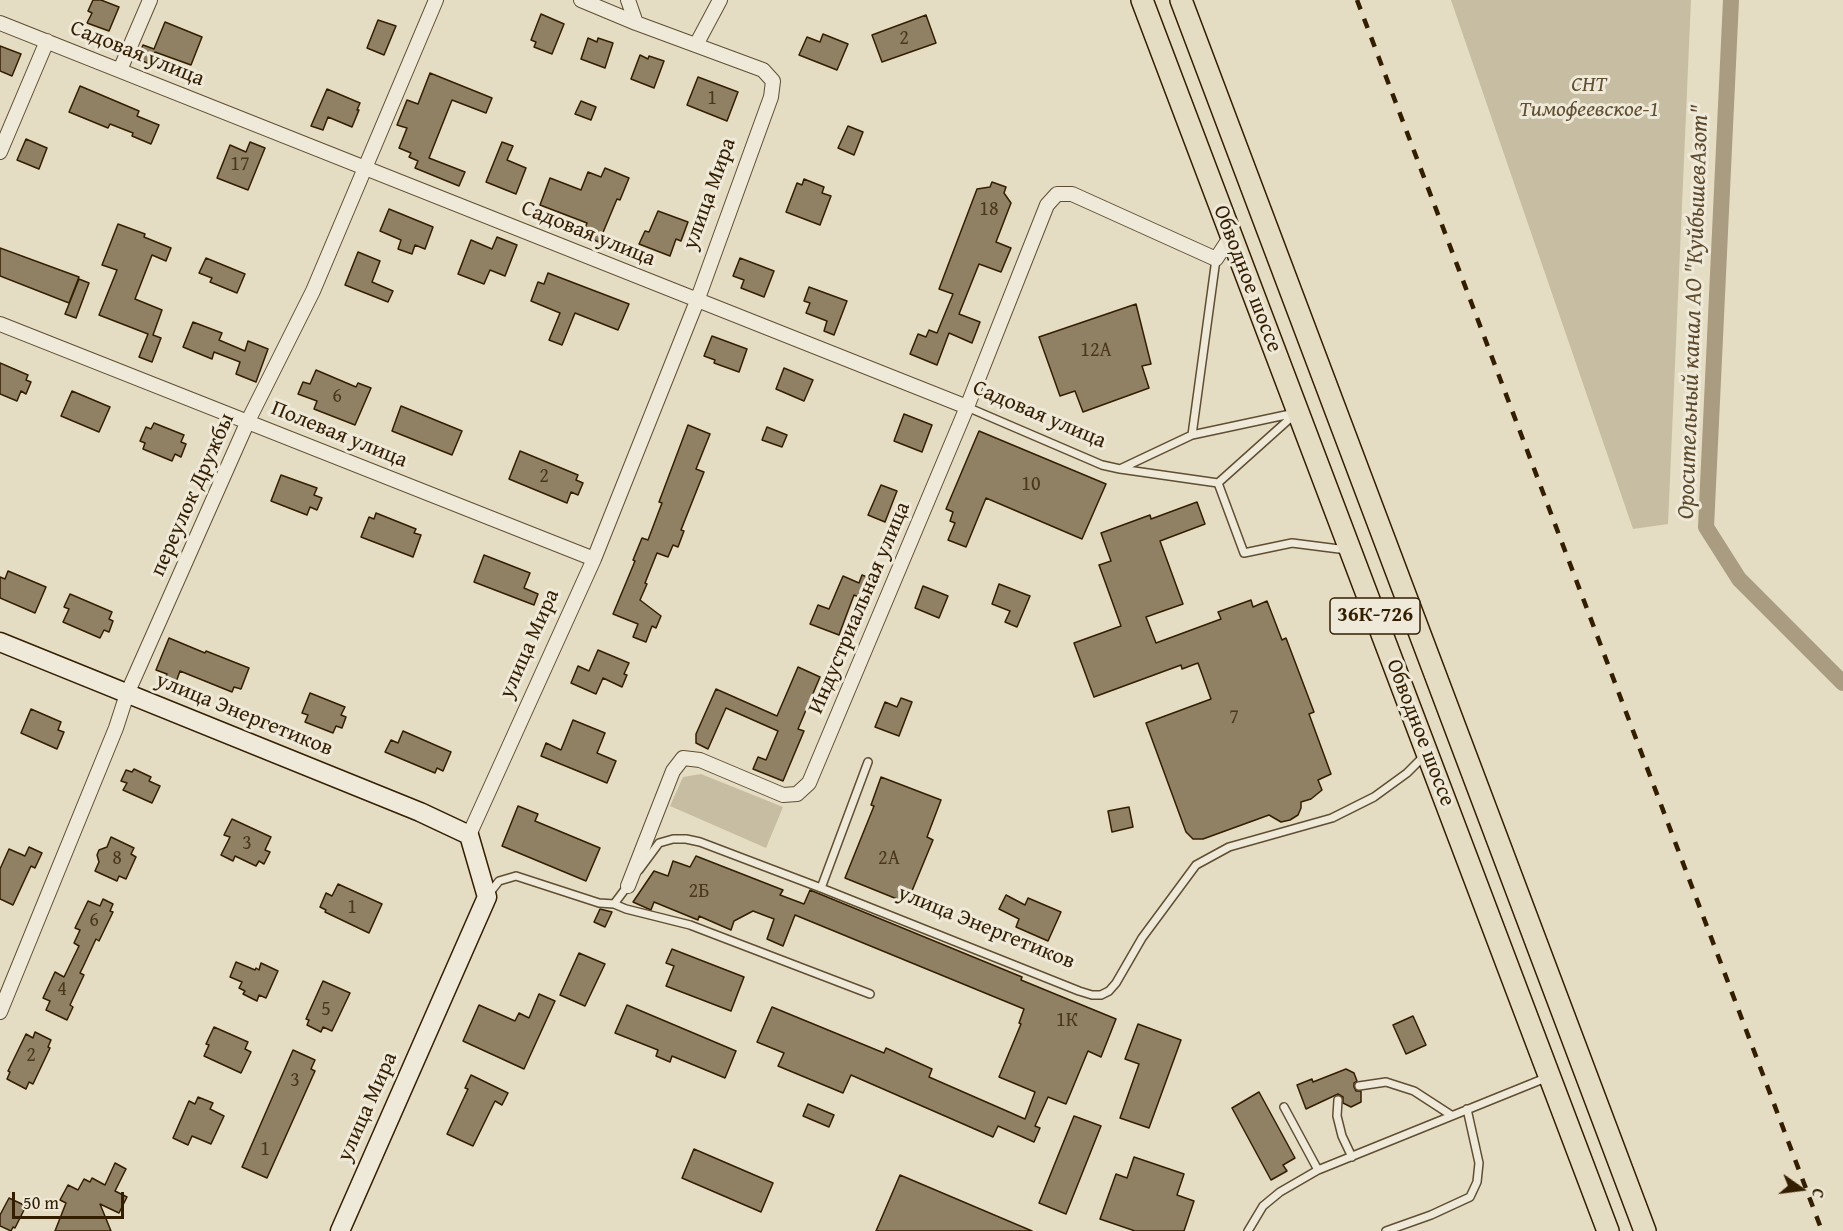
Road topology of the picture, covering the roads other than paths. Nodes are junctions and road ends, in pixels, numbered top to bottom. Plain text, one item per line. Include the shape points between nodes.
1 (150, 0) edge
2 (436, 0) edge
3 (581, 0) edge
4 (628, 0) edge
5 (720, 0) edge
6 (1142, 0) edge
7 (1181, 0) edge
8 (636, 22) junction
9 (0, 23) edge
10 (47, 41) junction
11 (696, 45) junction
12 (120, 70) junction
13 (0, 152) edge
14 (364, 167) junction
15 (1231, 236) junction
16 (1216, 259) junction
17 (697, 301) junction
18 (0, 324) edge
19 (968, 407) junction
20 (1297, 412) junction
21 (248, 422) junction
22 (1192, 435) junction
23 (1120, 469) junction
24 (1218, 483) junction
25 (1350, 550) junction
26 (594, 560) junction
27 (0, 642) edge
28 (127, 694) junction
29 (1427, 753) junction
30 (868, 762) dead end
31 (470, 835) junction
32 (628, 886) junction
33 (821, 888) junction
34 (487, 897) junction
35 (614, 904) junction
36 (870, 994) dead end
37 (0, 1012) edge
38 (1551, 1076) junction
39 (1359, 1086) dead end
40 (1338, 1100) dead end
41 (1284, 1107) dead end
42 (1467, 1109) junction
43 (1451, 1115) junction
44 (1352, 1157) junction
45 (1318, 1170) junction
46 (340, 1231) edge
47 (1248, 1231) edge
48 (1386, 1231) edge
49 (1608, 1231) edge
50 (1645, 1231) edge

1 - 12 street
2 - 14 street, переулок Дружбы
3 - 8 street
4 - 8 street
5 - 11 street
6 - 15 main road, Обводное шоссе / 36К-726
7 - 50 main road, Обводное шоссе / 36К-726
8 - 11 street
9 - 10 street, Садовая улица
10 - 12 street, Садовая улица
10 - 13 street
11 - 17 street, улица Мира via 763,70 772,81 771,97
12 - 14 street, Садовая улица
14 - 17 street, Садовая улица
14 - 21 street, переулок Дружбы via 313,291
15 - 16 street
15 - 20 main road, Обводное шоссе / 36К-726
16 - 19 street, Индустриальная улица via 1072,194 1058,194 1047,205
16 - 22 lane
17 - 19 street, Садовая улица
17 - 26 street, улица Мира
18 - 21 street, Полевая улица
19 - 23 lane, Садовая улица via 1102,465
19 - 32 street, Индустриальная улица via 809,783 797,794 783,795 700,760 683,758 673,771
20 - 22 lane, Садовая улица
20 - 24 lane
20 - 25 main road, Обводное шоссе / 36К-726
21 - 26 street, Полевая улица
21 - 28 street, переулок Дружбы
22 - 23 lane, Садовая улица
23 - 24 lane
24 - 25 lane via 1245,553 1292,543
25 - 29 main road, Обводное шоссе / 36К-726
26 - 31 street, улица Мира
27 - 28 street, улица Энергетиков
28 - 31 street, улица Энергетиков
28 - 37 street, переулок Дружбы
29 - 33 lane, улица Энергетиков via 1374,797 1332,818 1229,848 1196,865 1142,938 1116,983 1101,994 1079,991
29 - 38 main road, Обводное шоссе / 36К-726
30 - 33 lane
31 - 34 street
32 - 33 lane, улица Энергетиков via 659,843 680,839 700,842
32 - 35 lane, улица Энергетиков
34 - 35 lane via 499,881 516,876 599,903
34 - 46 street, улица Мира
35 - 36 lane via 690,926
38 - 42 lane
38 - 49 main road, Обводное шоссе / 36К-726
39 - 43 lane via 1386,1082 1414,1091
40 - 44 lane via 1337,1116
41 - 45 lane
42 - 43 lane
42 - 48 lane via 1479,1163 1470,1197
43 - 44 lane
44 - 45 lane
45 - 47 lane via 1263,1206

